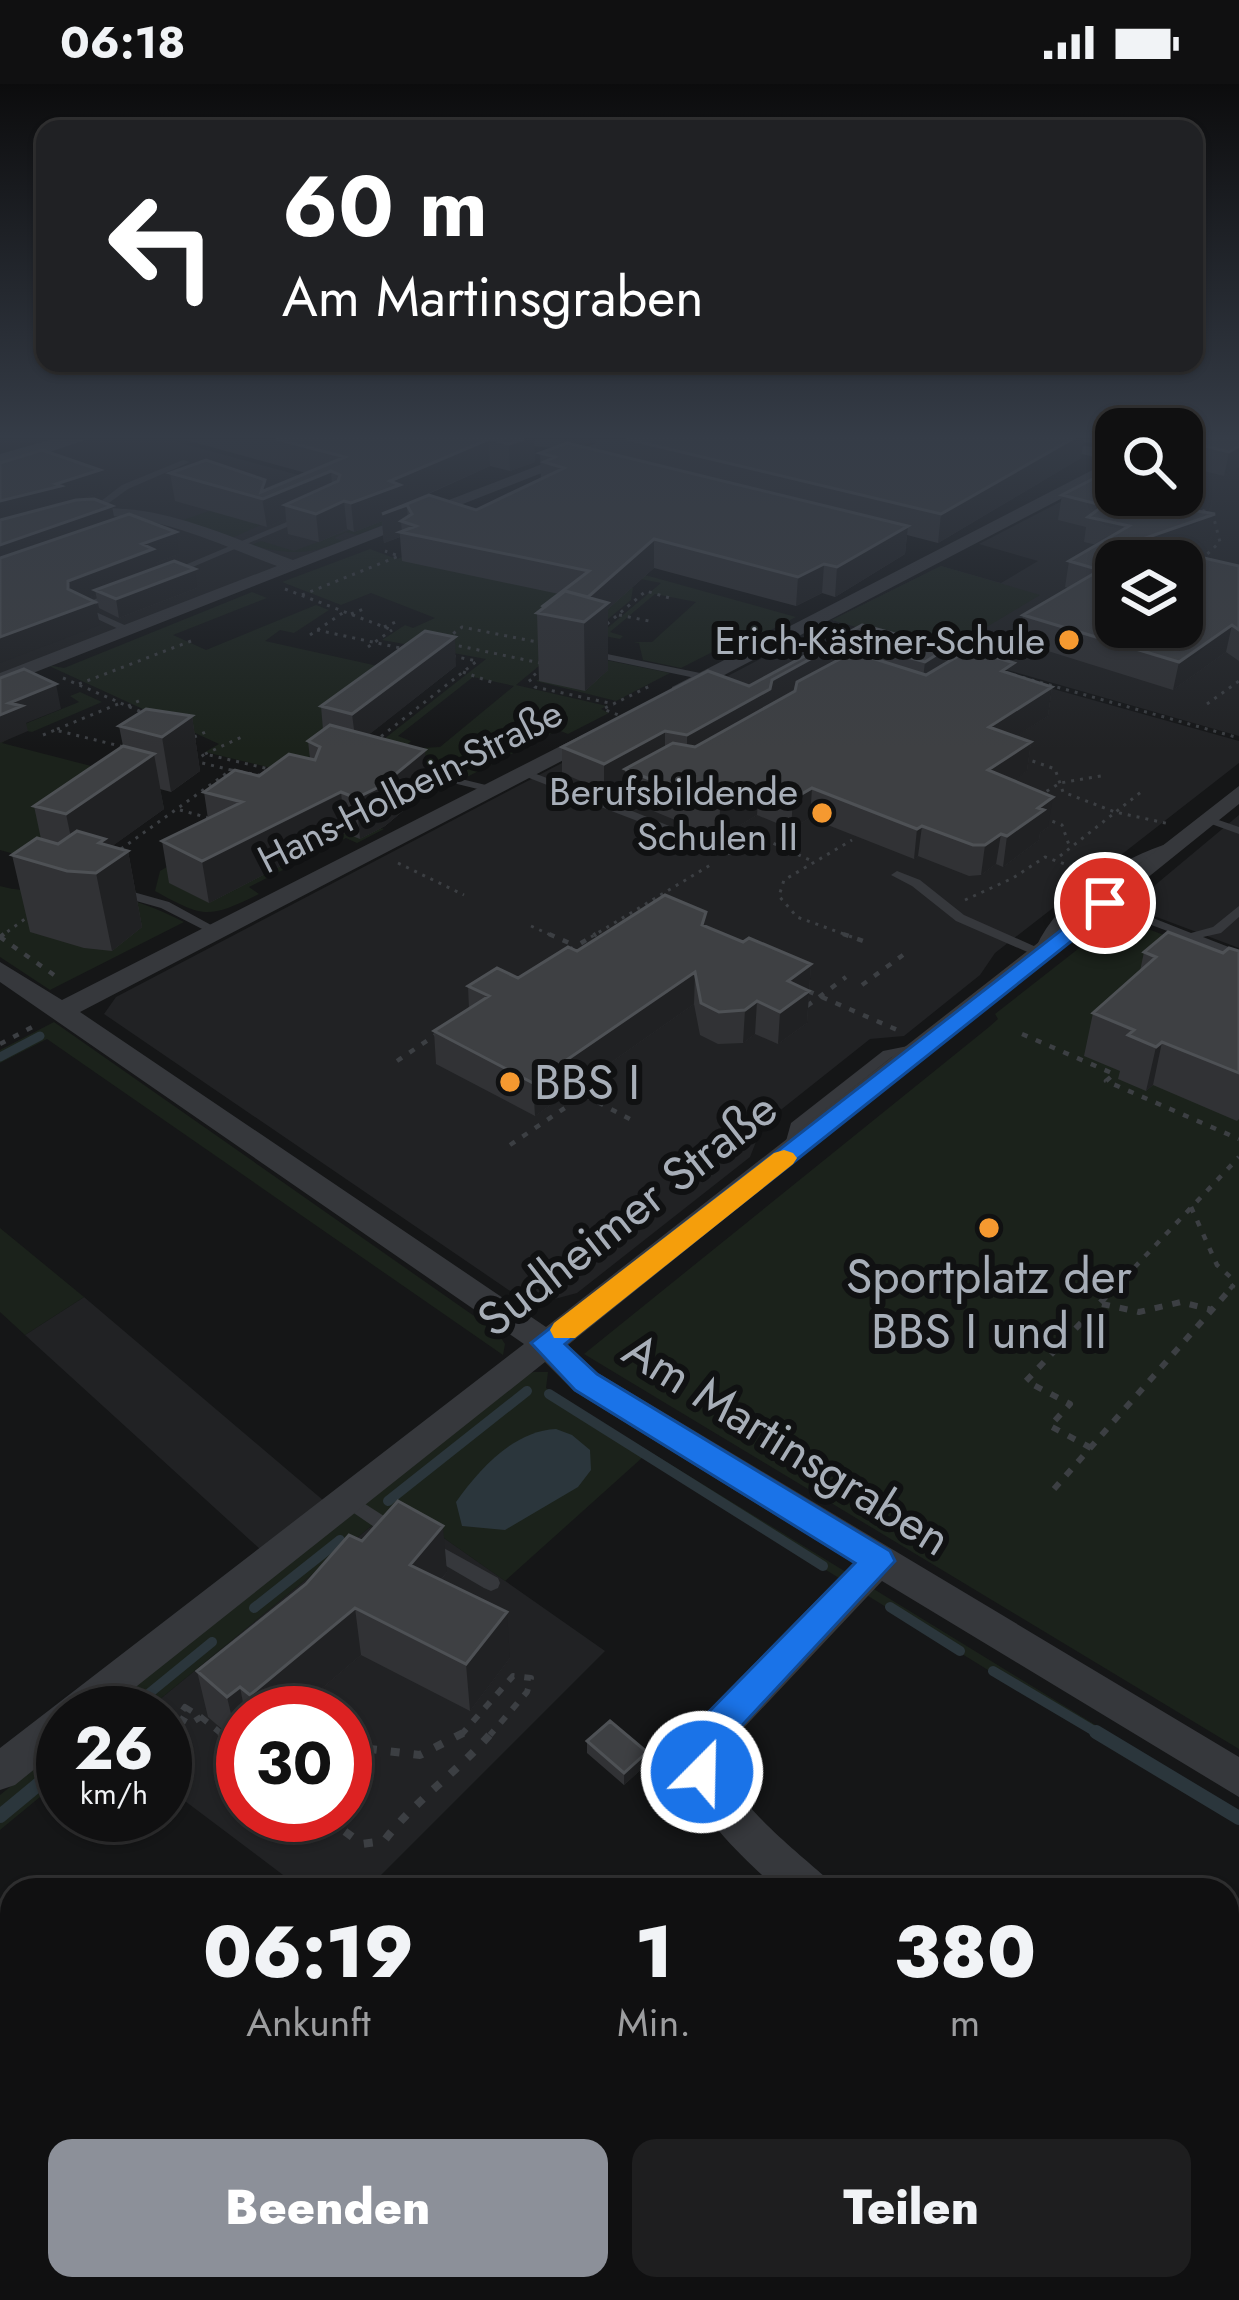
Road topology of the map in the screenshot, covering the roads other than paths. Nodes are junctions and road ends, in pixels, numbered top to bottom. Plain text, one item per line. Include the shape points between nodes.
1 (226, 542) edge
2 (251, 542) edge
3 (353, 542) edge
4 (964, 542) edge
5 (905, 544) edge
6 (241, 547) junction
7 (943, 554) junction
8 (294, 566) junction
9 (160, 578) edge
10 (119, 593) edge
11 (807, 624) junction
12 (128, 630) junction
13 (868, 642) edge
14 (607, 657) edge
15 (706, 677) junction
16 (0, 680) edge
17 (661, 700) edge
18 (613, 715) edge
19 (392, 765) edge
20 (523, 772) junction
21 (653, 773) edge
22 (490, 789) junction
23 (1239, 793) edge
24 (598, 804) junction
25 (1239, 831) edge
26 (1190, 832) junction
27 (730, 853) road end
28 (897, 875) dead end
29 (119, 891) edge
30 (1105, 892) junction
31 (1239, 910) edge
32 (216, 931) junction
33 (1190, 937) junction
34 (1039, 953) junction
35 (1237, 955) edge
36 (0, 970) edge
37 (74, 1005) junction
38 (546, 1343) junction
39 (346, 1498) junction
40 (878, 1561) junction
41 (491, 1583) dead end
42 (108, 1686) edge
43 (36, 1743) edge
44 (0, 1772) edge
45 (1239, 1779) edge
46 (797, 1878) edge

1 - 6 street
2 - 6 lane
3 - 8 street
4 - 7 street
5 - 7 street
6 - 8 street
6 - 9 lane
7 - 11 street
8 - 12 street
10 - 12 lane via 79,608
11 - 13 lane
11 - 15 street
12 - 16 street
14 - 15 lane
15 - 17 street
18 - 20 street, Hans-Holbein-Straße
19 - 22 lane
20 - 22 street, Hans-Holbein-Straße
20 - 24 lane
21 - 24 lane
22 - 32 street, Hans-Holbein-Straße
23 - 26 street, Sudheimer Straße
24 - 27 lane
25 - 26 lane
26 - 30 street, Sudheimer Straße
28 - 34 lane
29 - 32 lane
30 - 33 lane
30 - 34 street, Sudheimer Straße
31 - 33 lane via 1216,931
32 - 37 street, Hans-Holbein-Straße
33 - 35 lane
34 - 38 street, Sudheimer Straße
36 - 37 street, Am Martinsgraben
37 - 38 street, Am Martinsgraben
38 - 39 street, Sudheimer Straße
38 - 40 street, Am Martinsgraben via 586,1382
39 - 41 lane
39 - 42 street, Sudheimer Straße
40 - 45 street, Am Martinsgraben
40 - 46 street via 699,1754 715,1792
43 - 44 street

